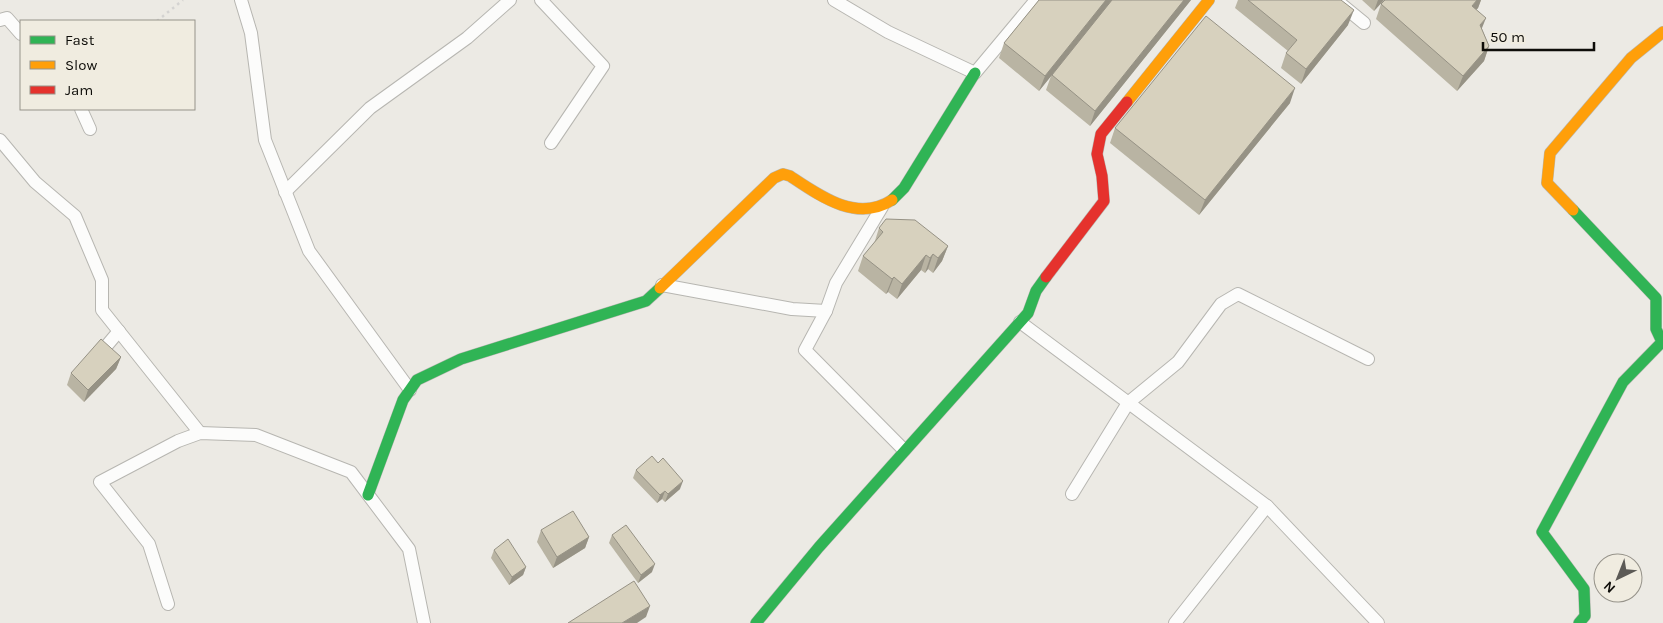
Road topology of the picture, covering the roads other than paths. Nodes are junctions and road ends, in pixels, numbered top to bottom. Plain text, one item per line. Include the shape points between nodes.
1 (242, 0) edge
2 (510, 0) edge
3 (541, 0) edge
4 (834, 0) edge
5 (1036, 0) edge
6 (1209, 0) edge
7 (1336, 0) edge
8 (0, 20) edge
9 (1364, 23) dead end
10 (1663, 32) edge
11 (20, 33) edge
12 (975, 73) junction
13 (81, 110) edge
14 (90, 129) dead end
15 (0, 140) edge
16 (550, 144) dead end
17 (285, 192) junction
18 (882, 207) junction
19 (662, 285) junction
20 (826, 310) junction
21 (1020, 322) junction
22 (119, 332) junction
23 (1368, 359) dead end
24 (92, 363) edge
25 (410, 390) junction
26 (1128, 403) junction
27 (200, 432) junction
28 (904, 450) junction
29 (1072, 494) dead end
30 (368, 495) junction
31 (1267, 506) junction
32 (168, 604) dead end
33 (424, 623) edge
34 (756, 623) edge
35 (1175, 623) edge
36 (1378, 623) edge
37 (1578, 623) edge

1 - 17 street via 251,33 265,140
2 - 17 street via 467,38 370,108
3 - 16 street via 603,66
4 - 12 street via 888,32
5 - 12 street
6 - 21 street via 1101,134 1097,154 1104,201 1036,291 1028,313
7 - 9 street
8 - 11 street via 7,18
10 - 37 street via 1632,58 1550,153 1546,183 1656,298 1656,329 1662,342 1623,382 1542,532 1584,589 1584,616
12 - 18 street via 904,188 896,199
13 - 14 street
15 - 22 street via 35,182 75,216 102,280 102,310
17 - 25 street via 309,251
18 - 19 street via 859,211 837,205 783,174 774,178
18 - 20 street via 836,284
19 - 20 street via 792,308
19 - 25 street via 646,301 461,359 418,380
20 - 28 street via 805,350
21 - 26 street
21 - 28 street
22 - 24 street
22 - 27 street
23 - 26 street via 1238,294 1221,304 1178,362
25 - 30 street via 403,400
26 - 29 street
26 - 31 street
27 - 30 street via 256,435 351,472
27 - 32 street via 100,482 149,544
28 - 34 street
30 - 33 street via 409,549
31 - 35 street
31 - 36 street

